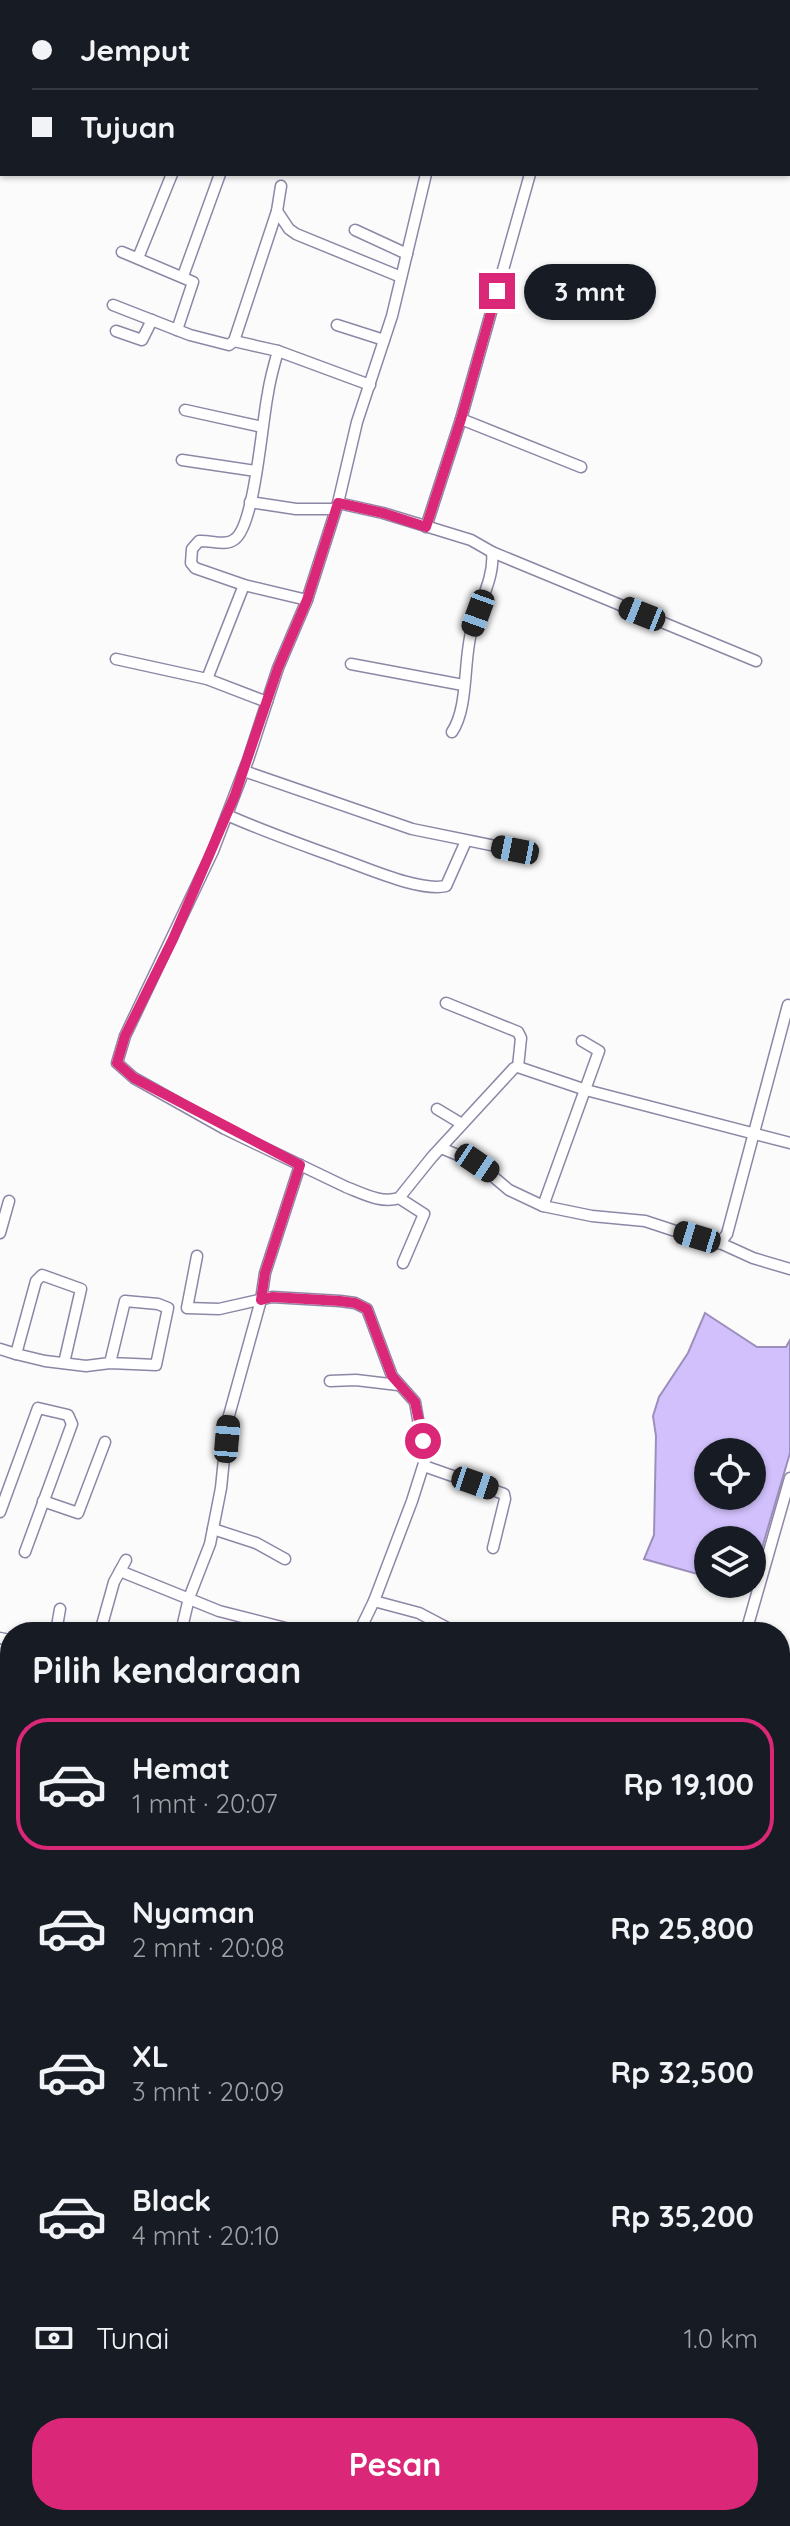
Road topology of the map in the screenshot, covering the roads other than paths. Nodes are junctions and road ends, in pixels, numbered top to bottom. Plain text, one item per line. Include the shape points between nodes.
1 (171, 176) edge
2 (219, 176) edge
3 (426, 176) edge
4 (529, 176) edge
5 (281, 186) dead end
6 (277, 211) junction
7 (355, 230) dead end
8 (122, 252) dead end
9 (407, 254) junction
10 (138, 258) junction
11 (183, 276) junction
12 (401, 277) junction
13 (113, 305) dead end
14 (152, 320) junction
15 (337, 325) dead end
16 (177, 330) junction
17 (116, 331) dead end
18 (384, 340) junction
19 (234, 341) junction
20 (278, 351) junction
21 (370, 385) junction
22 (185, 410) dead end
23 (461, 419) junction
24 (262, 427) junction
25 (182, 460) dead end
26 (581, 467) dead end
27 (256, 471) junction
28 (250, 502) junction
29 (336, 506) junction
30 (426, 527) junction
31 (492, 552) junction
32 (244, 585) junction
33 (307, 600) junction
34 (116, 659) dead end
35 (756, 661) dead end
36 (351, 664) dead end
37 (207, 679) junction
38 (463, 685) junction
39 (267, 702) junction
40 (452, 732) dead end
41 (244, 771) junction
42 (227, 815) junction
43 (466, 841) junction
44 (515, 850) dead end
45 (446, 1003) dead end
46 (788, 1005) dead end
47 (582, 1041) dead end
48 (518, 1067) junction
49 (586, 1090) junction
50 (437, 1109) dead end
51 (462, 1124) junction
52 (752, 1135) junction
53 (790, 1143) edge
54 (441, 1148) junction
55 (300, 1165) junction
56 (399, 1198) junction
57 (9, 1201) dead end
58 (543, 1206) junction
59 (0, 1233) edge
60 (720, 1243) junction
61 (197, 1256) dead end
62 (403, 1263) dead end
63 (790, 1269) edge
64 (261, 1300) junction
65 (0, 1349) edge
66 (16, 1354) junction
67 (64, 1363) junction
68 (110, 1363) junction
69 (330, 1381) dead end
70 (398, 1385) junction
71 (105, 1442) dead end
72 (424, 1466) junction
73 (790, 1478) edge
74 (43, 1501) junction
75 (0, 1512) edge
76 (213, 1529) junction
77 (493, 1548) dead end
78 (25, 1552) dead end
79 (285, 1559) dead end
80 (126, 1560) dead end
81 (120, 1571) junction
82 (189, 1598) junction
83 (374, 1601) junction
84 (60, 1609) dead end
85 (58, 1622) edge
86 (102, 1622) edge
87 (183, 1622) edge
88 (254, 1622) edge
89 (366, 1622) edge
90 (436, 1622) edge
91 (749, 1622) edge

1 - 10 street
2 - 11 street
3 - 9 street
4 - 23 street
5 - 6 street
6 - 12 street via 296,234
6 - 19 street
7 - 9 street
8 - 10 street
9 - 12 street
10 - 11 street
11 - 16 street via 194,285
12 - 18 street
13 - 14 street
14 - 16 street
14 - 17 street via 142,340
15 - 18 street
16 - 19 street via 229,345
18 - 21 street
19 - 20 street
20 - 21 street
20 - 24 street
21 - 29 street
22 - 24 street
23 - 26 street
23 - 30 street
24 - 27 street
25 - 27 street
27 - 28 street
28 - 29 street via 296,509
28 - 32 street via 236,538 228,543 199,541 190,555 195,568
29 - 30 street
29 - 33 street
30 - 31 street
31 - 35 street
31 - 38 street
32 - 33 street
32 - 37 street
33 - 39 street
34 - 37 street
36 - 38 street
37 - 39 street
38 - 40 street
39 - 41 street
41 - 42 street
41 - 43 street via 412,829
42 - 43 street via 307,848 439,887 446,886
42 - 55 street via 117,1063 134,1078
43 - 44 street
45 - 48 street via 518,1032
46 - 52 street
47 - 49 street via 599,1051
48 - 49 street
48 - 51 street
49 - 52 street
49 - 58 street
50 - 51 street
51 - 54 street
52 - 53 street
52 - 60 street via 727,1234
54 - 56 street
54 - 58 street via 477,1163 509,1190
55 - 56 street via 366,1195
55 - 64 street
56 - 62 street via 424,1214
57 - 59 street
58 - 60 street via 645,1221
60 - 63 street
61 - 64 street via 187,1308 219,1309
64 - 70 street via 355,1303 367,1309
64 - 76 street via 228,1419
65 - 66 street
66 - 67 street
66 - 67 street via 42,1275 81,1289
67 - 68 street
68 - 68 street via 156,1365 168,1308 125,1301
69 - 70 street
70 - 72 street via 415,1402
71 - 74 street via 78,1513
72 - 77 street via 504,1494
72 - 83 street
73 - 91 street
74 - 75 street via 72,1418 38,1408
74 - 78 street
76 - 79 street
76 - 82 street
80 - 81 street
81 - 82 street
81 - 86 street
82 - 87 street
82 - 88 street
83 - 89 street
83 - 90 street
84 - 85 street

